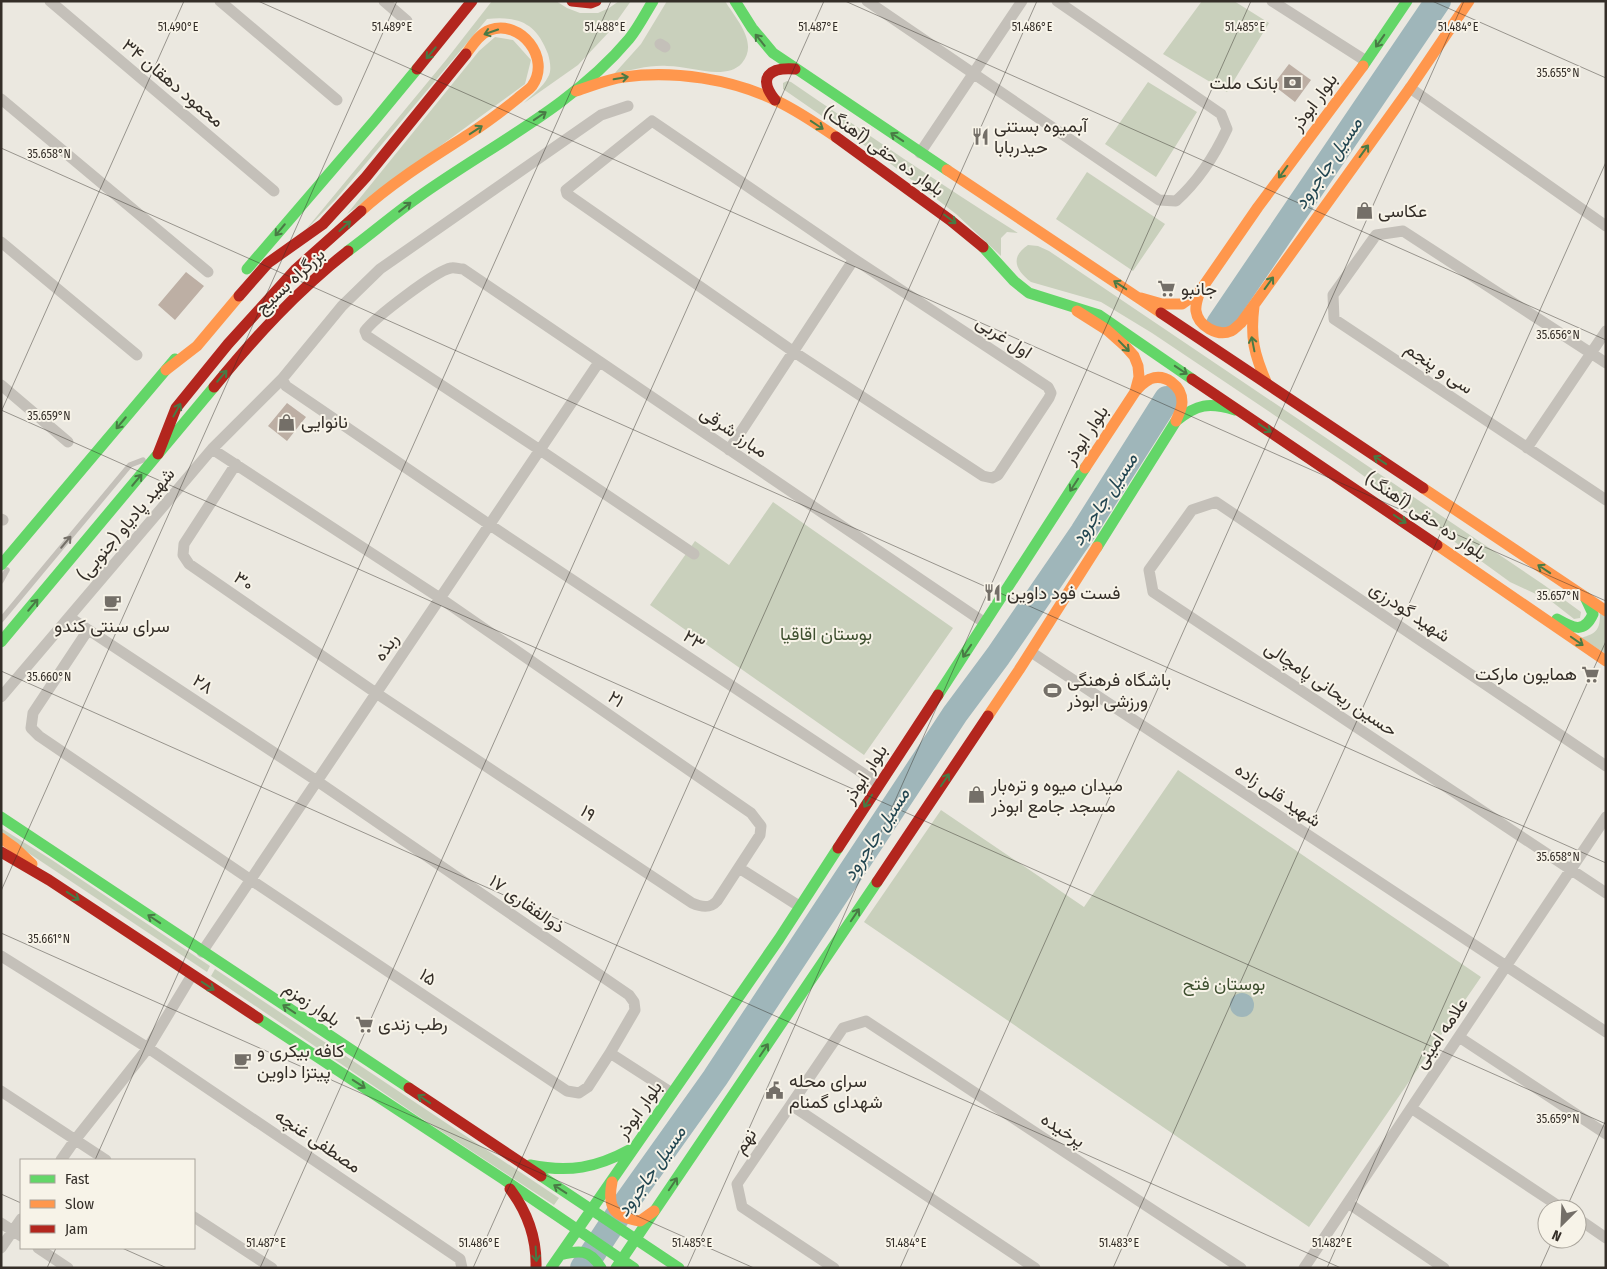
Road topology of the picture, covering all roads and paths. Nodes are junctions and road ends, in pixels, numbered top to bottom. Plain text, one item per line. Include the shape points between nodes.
1 (50, 1) edge
2 (220, 1) edge
3 (384, 1) edge
4 (472, 1) edge
5 (572, 1) edge
6 (596, 1) edge
7 (653, 1) edge
8 (735, 1) edge
9 (866, 1) edge
10 (1022, 1) edge
11 (1057, 1) edge
12 (1272, 1) edge
13 (1407, 1) edge
14 (1469, 1) edge
15 (407, 21) dead end
16 (1366, 62) junction
17 (795, 69) junction
18 (973, 73) junction
19 (1410, 88) junction
20 (574, 92) junction
21 (1, 99) edge
22 (337, 100) dead end
23 (775, 100) junction
24 (628, 106) dead end
25 (920, 153) junction
26 (274, 191) dead end
27 (1606, 226) edge
28 (1, 242) edge
29 (854, 259) junction
30 (208, 272) dead end
31 (1200, 291) junction
32 (1139, 297) junction
33 (1255, 302) junction
34 (1071, 307) junction
35 (1606, 331) edge
36 (794, 352) junction
37 (1591, 353) junction
38 (137, 356) dead end
39 (599, 362) junction
40 (1606, 363) edge
41 (166, 370) junction
42 (282, 379) junction
43 (1267, 384) junction
44 (1, 385) edge
45 (1135, 392) junction
46 (1244, 414) junction
47 (1176, 421) junction
48 (68, 442) dead end
49 (1527, 448) junction
50 (212, 449) junction
51 (540, 450) junction
52 (729, 450) junction
53 (158, 454) junction
54 (236, 464) junction
55 (1606, 500) edge
56 (1192, 510) joint
57 (490, 525) junction
58 (25, 537) junction
59 (694, 554) dead end
60 (1, 565) edge
61 (1, 582) edge
62 (1585, 597) junction
63 (440, 598) junction
64 (1528, 604) junction
65 (1606, 611) edge
66 (69, 617) junction
67 (1, 620) edge
68 (18, 623) junction
69 (985, 623) junction
70 (88, 630) junction
71 (1, 642) edge
72 (1031, 652) junction
73 (1, 656) edge
74 (1606, 661) edge
75 (376, 693) junction
76 (1, 697) edge
77 (1606, 766) edge
78 (318, 780) junction
79 (879, 784) junction
80 (1, 817) edge
81 (1606, 817) edge
82 (760, 835) joint
83 (1, 838) edge
84 (1, 852) edge
85 (738, 868) junction
86 (1571, 869) junction
87 (49, 880) junction
88 (251, 880) junction
89 (1606, 892) edge
90 (799, 906) junction
91 (202, 952) junction
92 (1, 956) edge
93 (1506, 967) junction
94 (192, 976) junction
95 (866, 1020) joint
96 (1606, 1032) edge
97 (1459, 1037) junction
98 (148, 1048) junction
99 (610, 1053) junction
100 (588, 1086) joint
101 (1, 1091) edge
102 (672, 1094) junction
103 (791, 1105) junction
104 (1411, 1108) junction
105 (1606, 1134) edge
106 (75, 1140) junction
107 (635, 1147) junction
108 (62, 1159) edge
109 (104, 1159) edge
110 (518, 1161) junction
111 (503, 1179) junction
112 (612, 1180) junction
113 (1548, 1199) edge
114 (1348, 1203) junction
115 (656, 1210) junction
116 (596, 1213) junction
117 (195, 1218) edge
118 (1, 1223) edge
119 (1587, 1225) edge
120 (577, 1230) junction
121 (17, 1234) edge
122 (1606, 1238) edge
123 (636, 1239) junction
124 (1, 1248) edge
125 (40, 1249) edge
126 (560, 1255) junction
127 (599, 1264) edge
128 (618, 1264) edge
129 (68, 1268) edge
130 (272, 1268) edge
131 (462, 1268) edge
132 (536, 1268) edge
133 (551, 1268) edge
134 (634, 1268) edge
135 (679, 1268) edge
136 (834, 1268) edge
137 (1035, 1268) edge
138 (1241, 1268) edge
139 (1304, 1268) edge
140 (1444, 1268) edge

1 - 26 street, محمود دهقان ۳۴
2 - 22 street
3 - 15 street
4 -> 41 main road, بزرگراه بسیج
5 - 6 main road
7 - 20 main road, بزرگراه بسیج via 630,38
17 -> 8 main road, بلوار ده حقی (آهنگ) via 762,42
9 - 18 street
10 - 18 street
11 - 18 street via 1221,114 1226,129 1220,143 1188,190 1176,201 1158,200
12 - 16 street
13 -> 16 main road, بلوار ابوذر
14 - 19 main road
16 -> 31 main road, بلوار ابوذر
17 - 23 main road via 780,67 769,73 766,86
25 -> 17 main road, بلوار ده حقی (آهنگ)
18 - 25 street
19 - 27 street
33 -> 19 main road
20 -> 23 main road, بلوار ده حقی (آهنگ) via 611,80 649,74 728,84
53 -> 20 main road, بزرگراه بسیج via 292,298 417,198
21 - 30 street
23 -> 34 main road, بلوار ده حقی (آهنگ) via 812,121 952,220 980,243 1020,287
24 - 42 street, شهید پادیاو (جنوبی) via 601,115 380,269 342,306
32 -> 25 main road, بلوار ده حقی (آهنگ)
28 - 38 street
29 - 36 street
29 - 36 street, اول غربی via 1048,386 1049,398 998,475 992,478 983,476
29 - 36 street via 652,122 566,192
31 - 32 main road, بلوار ابوذر via 1182,304 1162,304
31 - 33 main road via 1196,313 1206,326 1216,332 1233,330
32 - 43 main road, بلوار ده حقی (آهنگ)
43 -> 33 main road via 1252,343
34 -> 45 main road, بلوار ابوذر via 1127,346 1137,364 1139,376
34 -> 46 main road, بلوار ده حقی (آهنگ) via 1100,315
35 - 37 street
36 - 52 street
37 - 40 street
37 - 49 street
37 - 49 street, سی و پنجم via 1403,231 1376,235 1333,295 1334,319
39 - 51 street, ربذه
39 - 51 street, مبارز شرقی via 463,269 451,268 438,273 379,316 365,331 367,336
39 - 52 street, مبارز شرقی
53 -> 41 main road via 176,408 296,269 374,200 416,168 496,116 532,86 538,74 539,60 526,38 505,28 482,35 366,177 329,217 268,263 197,346
41 -> 58 main road, بزرگراه بسیج
42 - 50 street, شهید پادیاو (جنوبی)
42 - 57 street, ۲۳ via 286,386
62 -> 43 main road, بلوار ده حقی (آهنگ)
44 - 48 street
45 - 47 main road via 1148,380 1158,377 1172,382 1181,392 1182,404
45 -> 69 main road, بلوار ابوذر
46 - 47 main road via 1213,404 1200,405
46 -> 64 main road, بلوار ده حقی (آهنگ)
47 - 72 main road
49 - 55 street, سی و پنجم
50 - 54 street, ۲۱
50 - 66 street, شهید پادیاو (جنوبی)
51 - 57 street, ربذه
51 - 59 street
52 - 69 street, مبارز شرقی
67 -> 53 lane via 130,465
68 -> 53 main road, بزرگراه بسیج
54 - 63 street, ۲۱
54 - 75 street, ۳۰ via 184,544 182,555 189,564
56 - 77 street, شهید گودرزی via 1216,502
56 - 86 street, حسین ریحانی پامچالی via 1149,570 1153,592
57 - 63 street, ربذه
57 - 79 street, ۲۳
58 - 60 main road, بزرگراه بسیج
58 - 61 lane
62 - 64 main road via 1593,614 1585,627 1567,625
62 - 65 main road, بلوار ده حقی (آهنگ)
63 - 75 street, ربذه
63 - 82 street, ۲۱ via 750,813 760,826
64 -> 74 main road, بلوار ده حقی (آهنگ)
66 - 70 street, ۲۸
66 - 76 street, شهید پادیاو (جنوبی)
68 - 71 main road, بزرگراه بسیج
68 - 73 main road
69 -> 79 main road, بلوار ابوذر
70 - 78 street, ۲۸
70 - 88 street, ۱۵ via 33,713 31,728 38,736
72 - 93 street, شهید قلی زاده
115 -> 72 main road
75 - 78 street, ربذه
75 - 85 street, ۱۹ via 692,903 702,907 713,906
78 - 88 street, ربذه
78 - 99 street, ذوالفقاری ۱۷ via 629,995 635,1010
79 -> 90 main road, بلوار ابوذر
91 -> 80 main road, بلوار زمزم
81 - 86 street, علامه امینی
82 - 85 street, ۱۹
83 - 87 main road
84 - 87 main road
85 - 90 street
86 - 89 street, حسین ریحانی پامچالی
86 - 93 street, علامه امینی
87 -> 94 main road
88 - 91 street, ربذه
88 - 100 street, ۱۵ via 567,1091 578,1093
90 - 102 main road, بلوار ابوذر
110 -> 91 main road, بلوار زمزم
92 - 98 street, مصطفی غنچه
93 - 96 street, شهید قلی زاده
93 - 97 street, علامه امینی
94 - 98 street
94 -> 111 main road
95 - 103 street, نهم via 842,1028
95 - 138 street, پرخیده
97 - 104 street, علامه امینی
97 - 105 street
98 - 106 street
98 - 131 street, مصطفی غنچه via 460,1259
99 - 100 street, ذوالفقاری ۱۷
99 - 102 street
101 - 106 street
102 - 107 main road, بلوار ابوذر
103 - 136 street, نهم via 736,1184 742,1207
103 - 137 street
104 - 113 street
104 - 114 street, علامه امینی
106 - 108 street
106 - 109 street
107 - 110 main road via 610,1161 582,1169 547,1169
107 - 112 main road, بلوار ابوذر
116 -> 110 main road, بلوار زمزم
111 - 120 main road
111 -> 132 main road via 532,1226 537,1250
112 - 115 main road via 608,1197 614,1210 627,1219 640,1221
112 - 116 main road, بلوار ابوذر
114 - 139 street, علامه امینی
114 - 140 street
115 - 123 main road
116 - 120 main road, بلوار ابوذر
116 - 123 main road, بلوار زمزم
117 - 130 street
118 - 121 street
119 - 122 street
120 - 126 main road, بلوار ابوذر
120 - 128 main road via 610,1252
121 - 124 street
123 - 128 main road
123 - 135 main road, بلوار زمزم
125 - 129 street
126 - 127 main road via 587,1252
126 - 133 main road, بلوار ابوذر
128 - 134 main road

